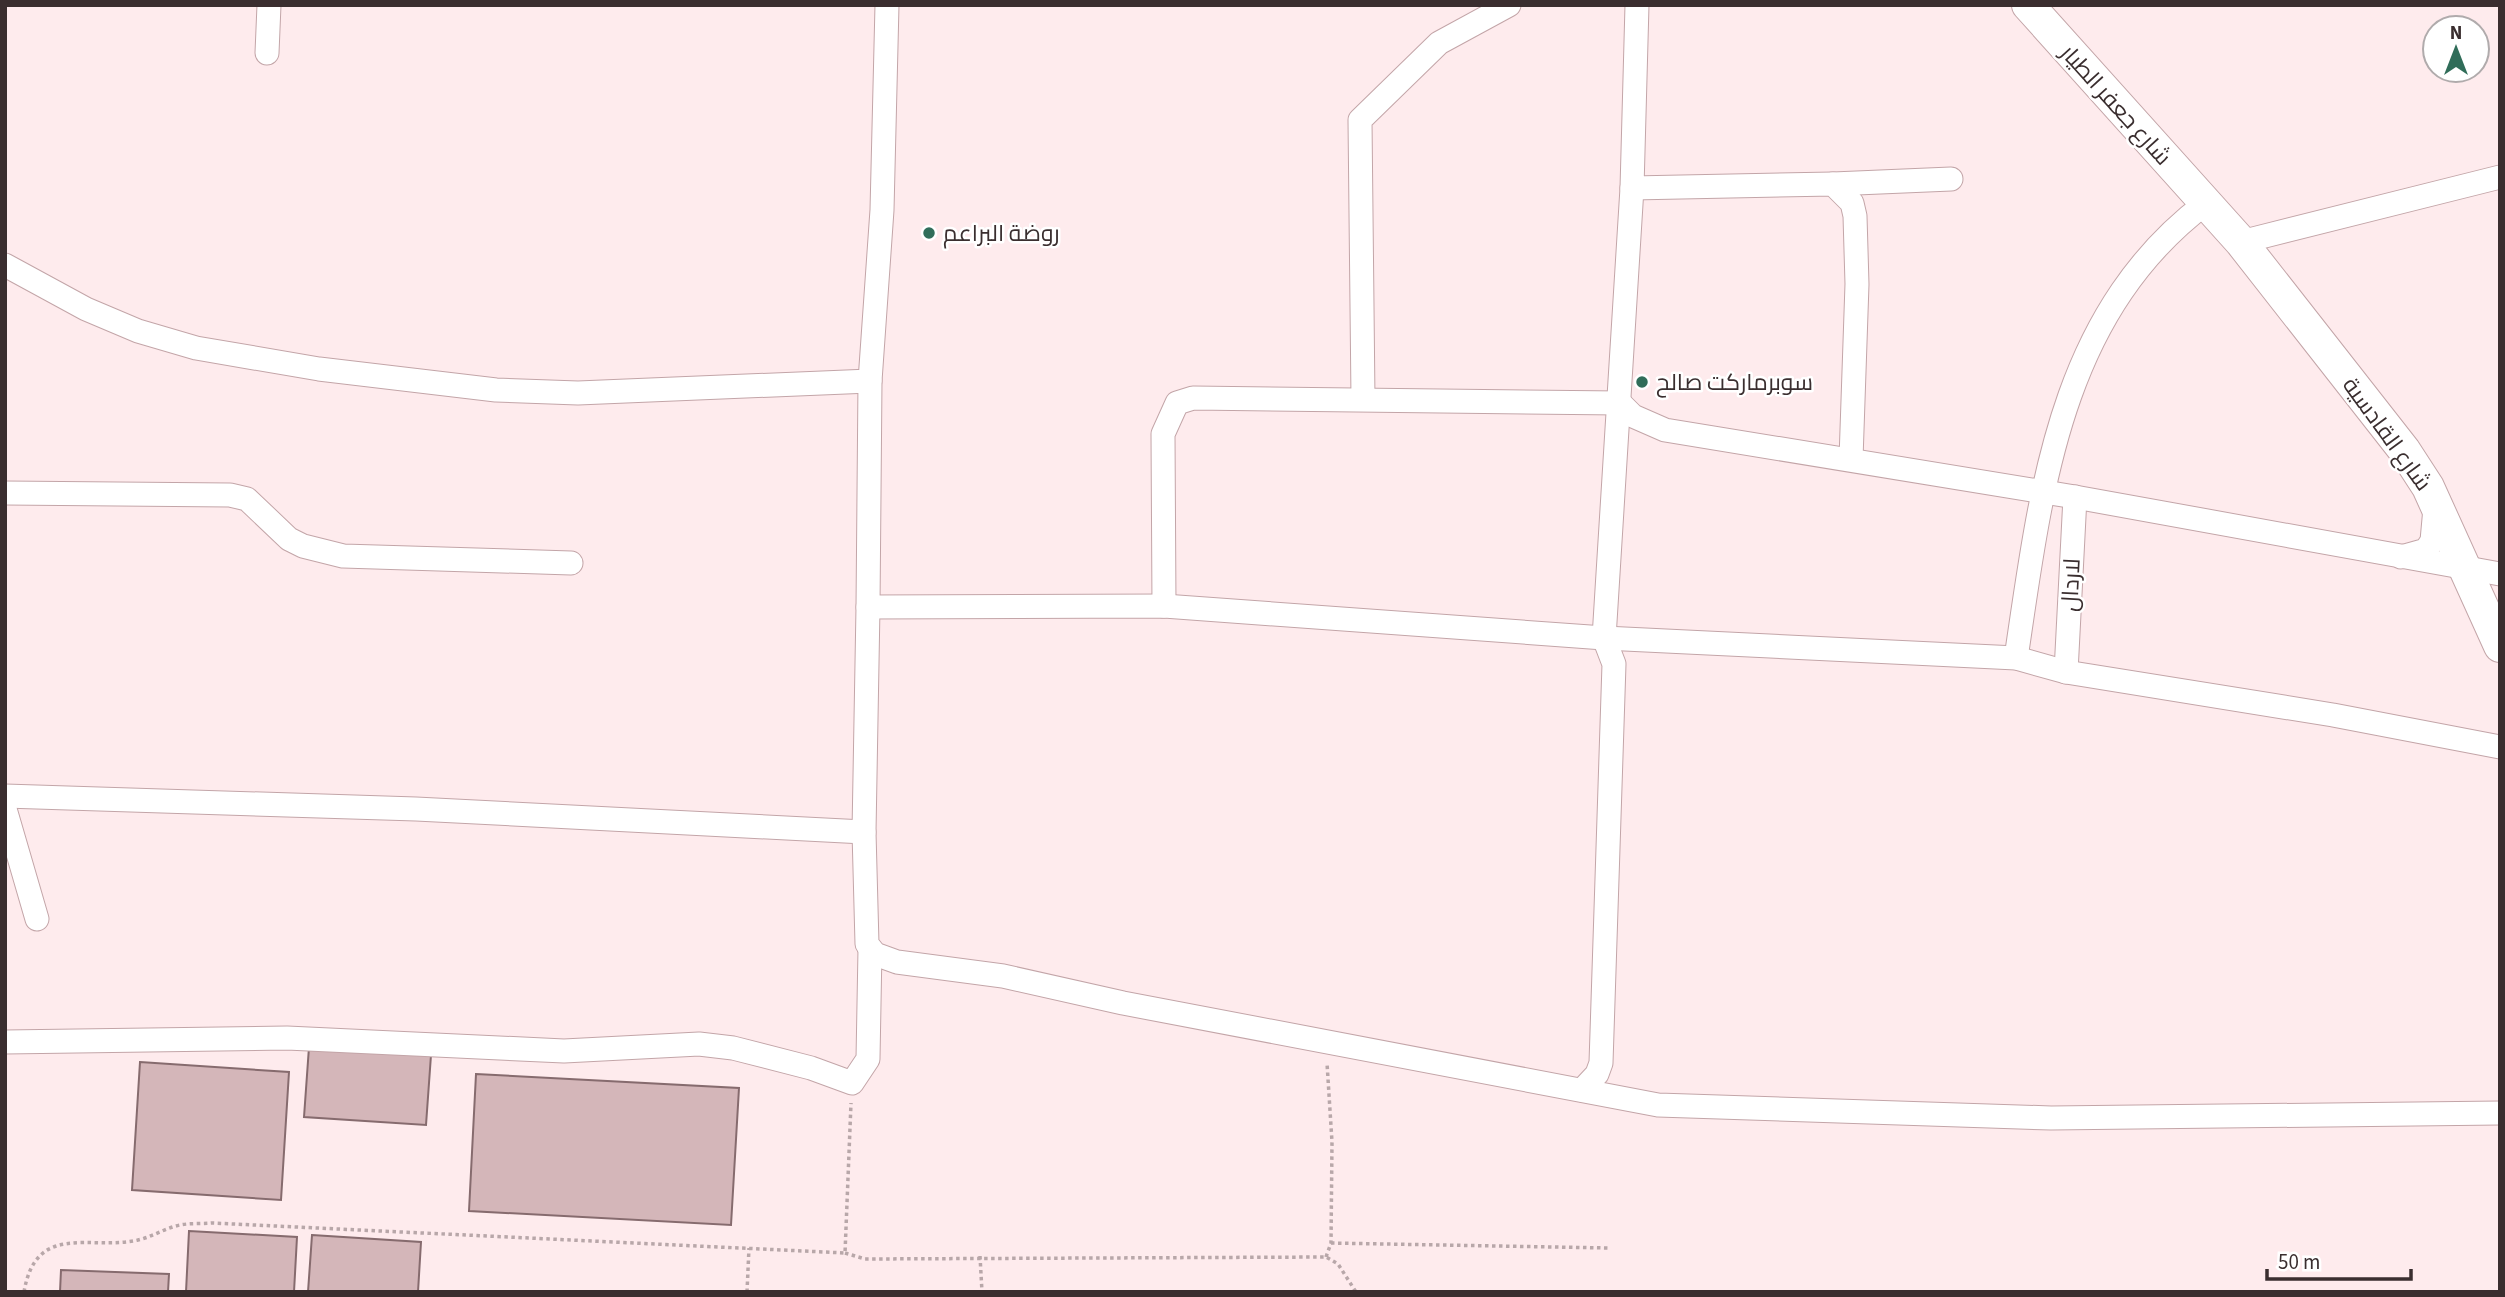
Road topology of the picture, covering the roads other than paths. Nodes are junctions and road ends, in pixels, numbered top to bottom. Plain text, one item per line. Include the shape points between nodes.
1 (269, 5) edge
2 (887, 5) edge
3 (1509, 5) edge
4 (1637, 5) edge
5 (2028, 5) edge
6 (267, 52) dead end
7 (2500, 177) edge
8 (1951, 178) dead end
9 (1833, 184) junction
10 (1632, 188) junction
11 (2194, 212) junction
12 (2241, 242) junction
13 (5, 265) edge
14 (870, 381) junction
15 (1363, 399) junction
16 (1620, 403) junction
17 (1851, 459) junction
18 (2041, 492) junction
19 (5, 493) edge
20 (2075, 497) junction
21 (2435, 503) junction
22 (2398, 557) junction
23 (571, 563) dead end
24 (2463, 569) junction
25 (2500, 574) edge
26 (1164, 606) junction
27 (868, 607) junction
28 (1604, 638) junction
29 (2500, 646) edge
30 (2016, 658) junction
31 (2066, 672) junction
32 (2497, 745) edge
33 (5, 796) edge
34 (5, 809) edge
35 (864, 832) junction
36 (37, 919) dead end
37 (870, 949) junction
38 (5, 1042) edge
39 (1601, 1063) junction
40 (1582, 1090) junction
41 (1625, 1098) junction
42 (2500, 1113) edge

1 - 6 street
2 - 14 street
3 - 15 street via 1439,43 1360,120
4 - 10 street
5 - 11 street, شارع جعفر الطيار
7 - 12 street
8 - 9 street
9 - 10 street
9 - 17 street via 1852,203 1855,216
10 - 16 street
11 - 12 street, شارع جعفر الطيار
11 - 18 street via 2128,280 2095,337 2069,395
12 - 21 street, شارع القادسية via 2404,450
13 - 14 street via 138,331 196,348 319,369 496,390 578,393
14 - 27 street
15 - 16 street
15 - 26 street via 1193,398 1177,403 1163,434
16 - 17 street via 1640,420 1665,430
16 - 28 street
17 - 18 street
18 - 20 street
18 - 30 street
19 - 23 street via 230,495 247,499 289,539 343,556
20 - 22 street
20 - 31 street, لاردال
21 - 22 street via 2434,530 2426,550
21 - 24 street, شارع القادسية
22 - 24 street
24 - 25 street
24 - 29 street, شارع القادسية
26 - 27 street
26 - 28 street
27 - 35 street
28 - 30 street
28 - 39 street via 1614,664
30 - 31 street
31 - 32 street
33 - 35 street via 402,808
34 - 36 street
35 - 37 street
37 - 38 street via 869,1059 852,1083 733,1048 699,1044 564,1051 287,1038
37 - 40 street via 897,962 1003,976
39 - 40 street
39 - 41 street via 1611,1085
40 - 41 street
41 - 42 street via 1712,1108 2051,1118

